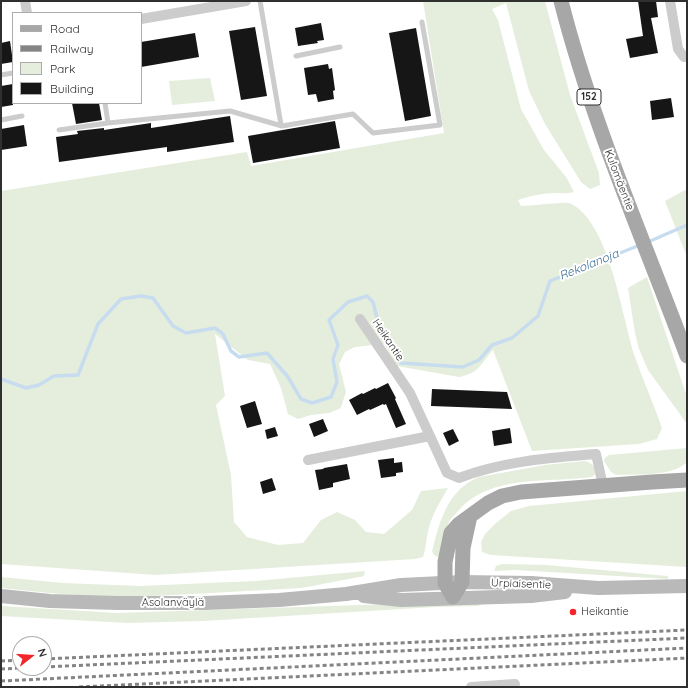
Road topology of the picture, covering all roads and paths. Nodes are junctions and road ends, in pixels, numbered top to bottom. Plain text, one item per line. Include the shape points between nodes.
1 (25, 1) edge
2 (246, 1) edge
3 (260, 1) edge
4 (561, 1) edge
5 (670, 1) edge
6 (27, 12) edge
7 (142, 19) edge
8 (422, 22) dead end
9 (340, 47) dead end
10 (296, 56) dead end
11 (687, 56) edge
12 (12, 73) edge
13 (1, 75) edge
14 (105, 104) edge
15 (22, 116) dead end
16 (1, 120) edge
17 (108, 123) junction
18 (281, 125) junction
19 (59, 130) dead end
20 (360, 319) dead end
21 (687, 356) edge
22 (430, 436) junction
23 (308, 460) dead end
24 (682, 479) edge
25 (603, 486) junction
26 (470, 516) junction
27 (462, 582) junction
28 (445, 583) junction
29 (687, 586) edge
30 (598, 588) junction
31 (346, 594) junction
32 (1, 596) edge
33 (453, 597) junction
34 (515, 684) dead end
35 (471, 687) edge

1 - 6 street
2 - 7 street
3 - 18 lane
4 - 21 main road, Kulomäentie / 152 via 581,74 623,192
5 - 11 street via 678,49 684,57
8 - 18 lane via 440,126 373,133 353,114
9 - 10 lane
12 - 13 lane
14 - 17 lane
15 - 16 lane
17 - 18 lane via 230,111
17 - 19 lane
20 - 22 street, Heikantie via 410,393
22 - 23 street
22 - 25 street, Heikantie via 447,473 452,477 459,478 496,466 529,460 596,454
24 - 25 main road
25 - 26 main road via 521,492 502,496
26 - 27 main road via 463,548
26 - 28 main road via 451,534 445,558
27 - 28 main road, Urpiaisentie
27 - 30 main road, Urpiaisentie via 531,583
27 - 33 main road
28 - 31 main road, Asolanväylä via 401,585
28 - 33 main road
29 - 30 main road, Urpiaisentie
30 - 33 main road, Urpiaisentie via 530,596
31 - 32 main road, Asolanväylä via 205,603 50,601
31 - 33 main road, Asolanväylä via 401,600
34 - 35 street

